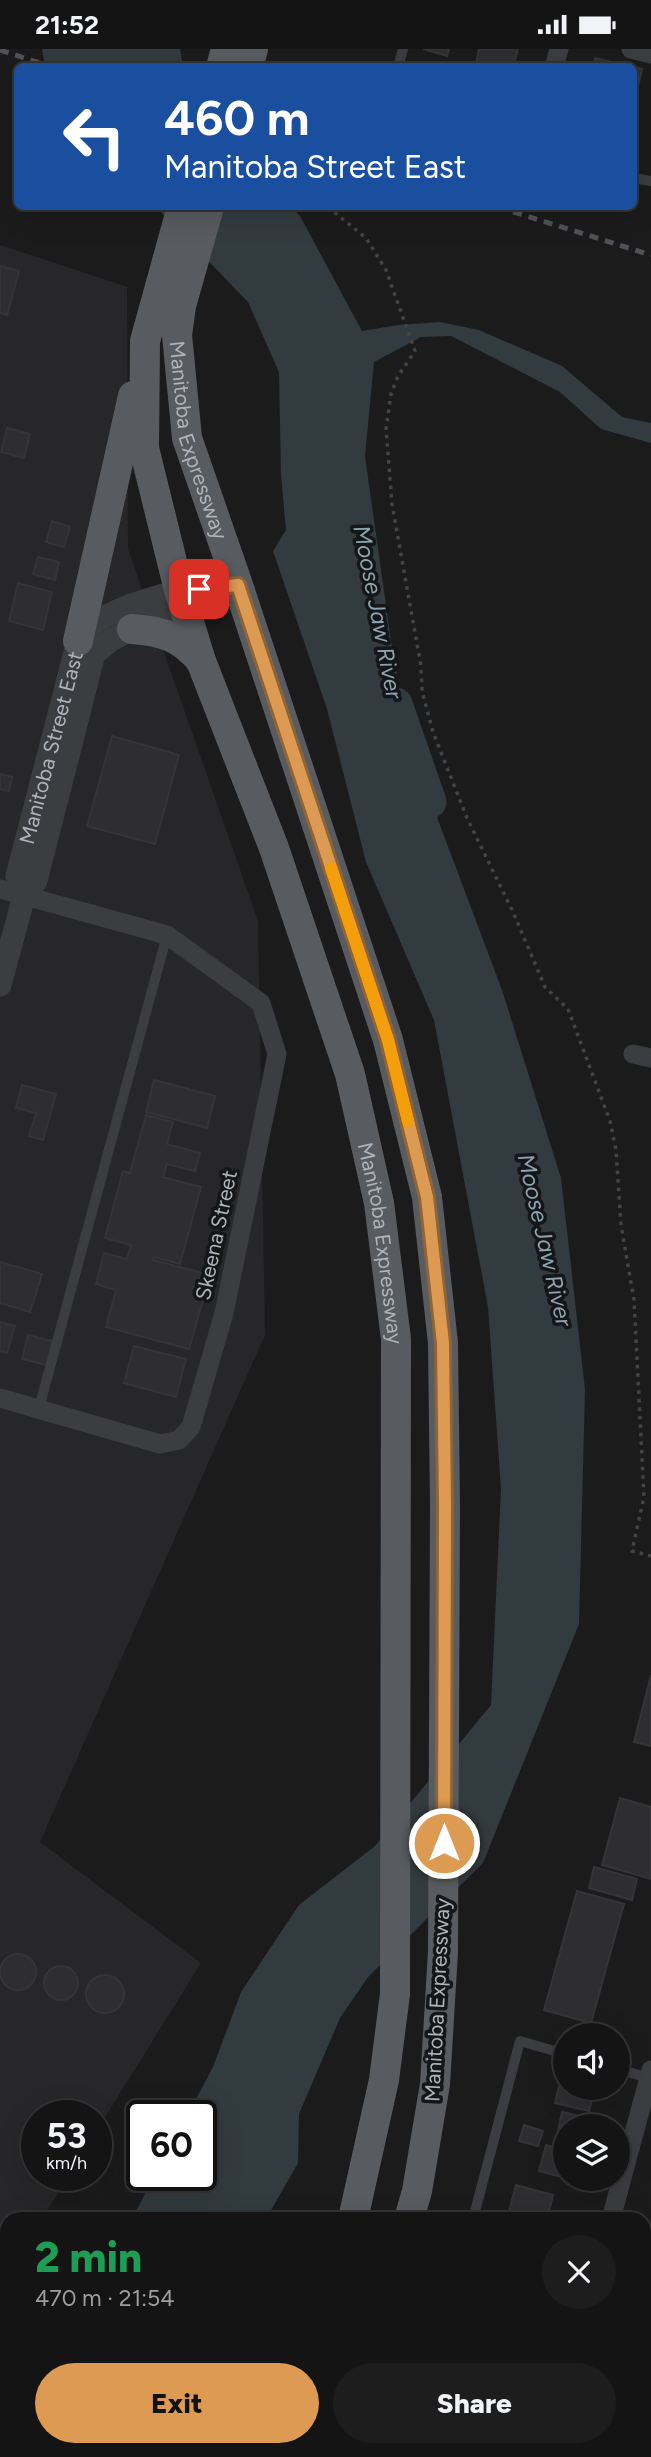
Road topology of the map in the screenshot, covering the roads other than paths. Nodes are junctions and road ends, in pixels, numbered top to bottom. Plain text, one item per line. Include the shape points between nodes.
1 (253, 49) edge
2 (631, 49) edge
3 (651, 54) edge
4 (229, 60) edge
5 (182, 210) edge
6 (208, 210) edge
7 (169, 304) junction
8 (145, 341) junction
9 (238, 585) junction
10 (182, 600) junction
11 (132, 629) junction
12 (78, 641) junction
13 (201, 661) junction
14 (12, 892) edge
15 (167, 935) junction
16 (0, 985) edge
17 (0, 1398) edge
18 (38, 1408) junction
19 (553, 2051) edge
20 (630, 2071) edge
21 (650, 2074) edge
22 (355, 2212) edge
23 (411, 2212) edge
24 (475, 2212) edge
25 (613, 2212) edge

1 - 4 main road
2 - 3 street
5 - 7 main road
6 - 7 main road
7 - 8 main road, Manitoba Expressway
7 - 9 main road, Manitoba Expressway via 177,335 187,438
8 - 10 main road, Manitoba Expressway via 144,448
8 - 12 main road
9 - 10 street, Manitoba Street East
9 - 23 main road, Manitoba Expressway via 388,1040 427,1197 443,1343 443,1952 435,2084
10 - 11 street, Manitoba Street East
10 - 12 street, Manitoba Street East via 112,614 92,625
10 - 13 main road, Manitoba Expressway
11 - 13 main road via 175,638
11 - 14 street, Manitoba Street East via 111,639 94,655 36,881
12 - 14 street, Manitoba Street East
13 - 22 main road, Manitoba Expressway via 274,848 350,1074 379,1203 396,1339 395,1994 384,2080
14 - 15 street
14 - 16 street, Manitoba Street East
15 - 18 lane
15 - 18 street, Skeena Street via 261,1003 277,1054 224,1313 191,1427 179,1440 160,1444
17 - 18 street, Skeena Street
19 - 24 lane via 520,2041
20 - 21 lane
21 - 25 street

